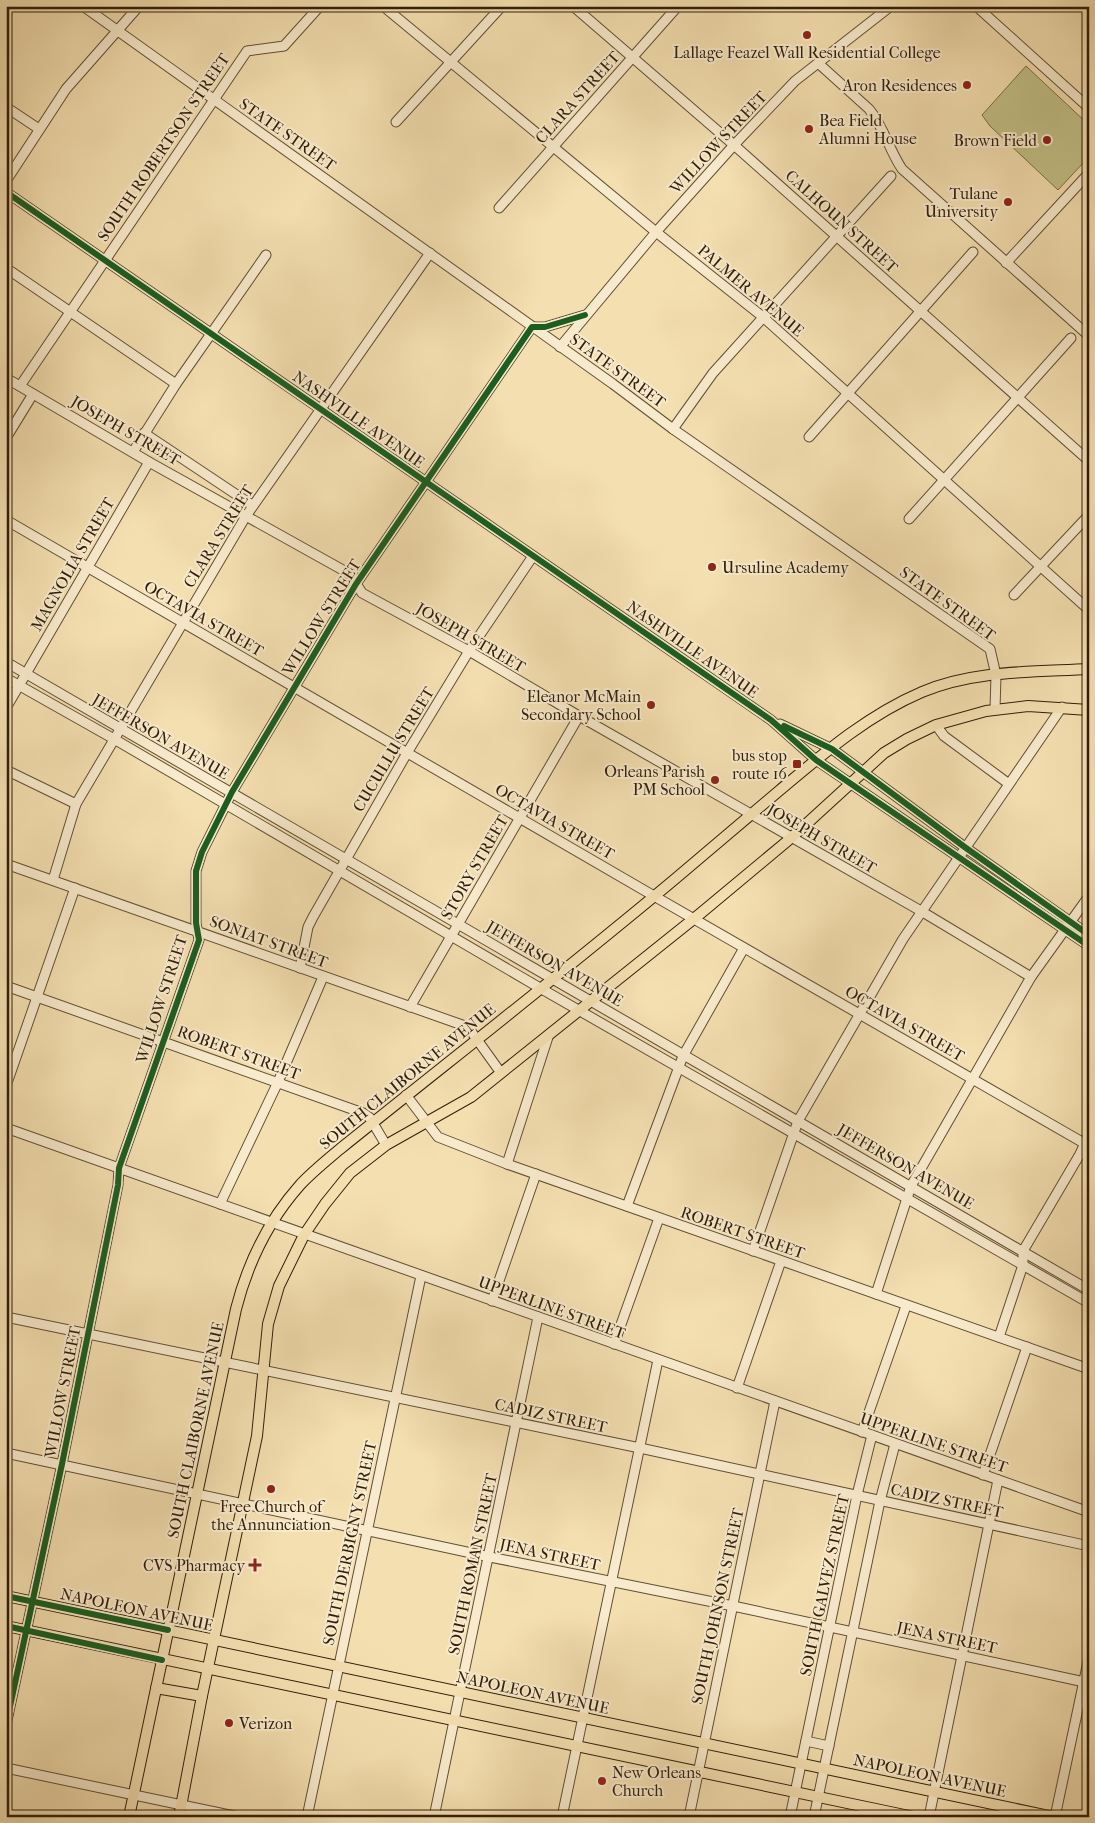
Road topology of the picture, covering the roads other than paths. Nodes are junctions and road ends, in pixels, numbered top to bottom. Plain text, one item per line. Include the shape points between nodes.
1 (83, 6) edge
2 (139, 6) edge
3 (320, 6) edge
4 (382, 6) edge
5 (502, 6) edge
6 (573, 6) edge
7 (678, 6) edge
8 (891, 6) edge
9 (976, 6) edge
10 (117, 31) junction
11 (632, 58) junction
12 (450, 62) junction
13 (818, 63) junction
14 (214, 100) junction
15 (6, 107) edge
16 (1089, 108) edge
17 (396, 122) dead end
18 (39, 129) junction
19 (734, 144) junction
20 (553, 147) junction
21 (1089, 172) edge
22 (891, 176) dead end
23 (6, 182) edge
24 (6, 192) edge
25 (499, 208) dead end
26 (656, 232) junction
27 (836, 236) junction
28 (973, 252) dead end
29 (430, 253) junction
30 (266, 255) dead end
31 (104, 260) junction
32 (1006, 263) junction
33 (6, 268) edge
34 (69, 311) junction
35 (921, 311) junction
36 (585, 315) junction
37 (762, 317) junction
38 (532, 327) junction
39 (211, 334) junction
40 (1089, 336) edge
41 (1072, 338) dead end
42 (560, 347) junction
43 (6, 378) edge
44 (176, 384) junction
45 (20, 386) junction
46 (848, 393) junction
47 (33, 394) junction
48 (1018, 398) junction
49 (320, 408) junction
50 (673, 429) junction
51 (144, 433) junction
52 (809, 437) dead end
53 (6, 438) edge
54 (133, 452) junction
55 (1089, 460) edge
56 (149, 462) junction
57 (945, 479) junction
58 (426, 482) junction
59 (252, 505) junction
60 (1089, 514) edge
61 (246, 516) junction
62 (909, 519) dead end
63 (6, 520) edge
64 (533, 556) junction
65 (1041, 566) junction
66 (88, 567) junction
67 (356, 584) junction
68 (1014, 595) dead end
69 (1089, 610) edge
70 (182, 623) junction
71 (468, 651) junction
72 (6, 662) edge
73 (1089, 669) edge
74 (26, 673) junction
75 (996, 675) junction
76 (6, 678) edge
77 (19, 686) junction
78 (294, 686) junction
79 (1062, 707) junction
80 (6, 708) edge
81 (996, 709) junction
82 (1089, 710) edge
83 (579, 716) junction
84 (771, 720) junction
85 (936, 725) junction
86 (120, 728) junction
87 (114, 739) junction
88 (832, 749) junction
89 (408, 752) junction
90 (816, 760) junction
91 (6, 770) edge
92 (863, 772) junction
93 (850, 784) junction
94 (1009, 784) junction
95 (232, 792) junction
96 (76, 804) junction
97 (226, 804) junction
98 (751, 815) junction
99 (520, 818) junction
100 (791, 838) junction
101 (966, 848) junction
102 (346, 858) junction
103 (959, 858) junction
104 (6, 864) edge
105 (340, 870) junction
106 (53, 880) junction
107 (75, 888) junction
108 (654, 896) junction
109 (1089, 896) edge
110 (921, 911) junction
111 (694, 918) junction
112 (459, 923) junction
113 (1068, 926) junction
114 (198, 931) junction
115 (1089, 935) edge
116 (451, 936) junction
117 (1089, 946) edge
118 (744, 948) junction
119 (300, 968) junction
120 (323, 976) junction
121 (1031, 977) junction
122 (553, 978) junction
123 (6, 986) edge
124 (540, 988) junction
125 (36, 997) junction
126 (592, 1001) junction
127 (410, 1007) junction
128 (580, 1010) junction
129 (860, 1014) junction
130 (548, 1037) junction
131 (476, 1039) junction
132 (163, 1041) junction
133 (683, 1056) junction
134 (679, 1066) junction
135 (501, 1073) junction
136 (972, 1080) junction
137 (278, 1082) junction
138 (6, 1086) edge
139 (406, 1095) junction
140 (798, 1121) junction
141 (427, 1122) junction
142 (373, 1123) junction
143 (6, 1128) edge
144 (795, 1134) junction
145 (1089, 1134) edge
146 (386, 1145) junction
147 (1087, 1145) edge
148 (507, 1164) junction
149 (118, 1168) junction
150 (536, 1174) junction
151 (911, 1186) junction
152 (908, 1199) junction
153 (220, 1204) junction
154 (627, 1206) junction
155 (660, 1218) junction
156 (272, 1222) junction
157 (304, 1235) junction
158 (753, 1251) junction
159 (1024, 1251) junction
160 (781, 1261) junction
161 (1023, 1265) junction
162 (420, 1276) junction
163 (1089, 1290) edge
164 (876, 1294) junction
165 (492, 1301) junction
166 (1089, 1303) edge
167 (906, 1306) junction
168 (6, 1316) edge
169 (538, 1318) junction
170 (88, 1334) junction
171 (999, 1338) junction
172 (614, 1344) junction
173 (1026, 1347) junction
174 (658, 1360) junction
175 (224, 1362) junction
176 (1089, 1370) edge
177 (263, 1371) junction
178 (737, 1388) junction
179 (395, 1398) junction
180 (775, 1401) junction
181 (516, 1423) junction
182 (862, 1432) junction
183 (872, 1435) junction
184 (895, 1444) junction
185 (640, 1448) junction
186 (6, 1453) edge
187 (62, 1464) junction
188 (760, 1475) junction
189 (983, 1475) junction
190 (998, 1480) junction
191 (198, 1494) junction
192 (857, 1495) junction
193 (880, 1501) junction
194 (242, 1504) junction
195 (1089, 1512) edge
196 (989, 1524) junction
197 (367, 1531) junction
198 (1089, 1546) edge
199 (490, 1557) junction
200 (611, 1582) junction
201 (6, 1596) edge
202 (32, 1602) junction
203 (732, 1606) junction
204 (6, 1626) edge
205 (831, 1627) junction
206 (26, 1630) junction
207 (168, 1630) junction
208 (854, 1632) junction
209 (214, 1640) junction
210 (963, 1656) junction
211 (1089, 1657) edge
212 (162, 1660) junction
213 (339, 1666) junction
214 (208, 1669) junction
215 (1086, 1682) edge
216 (156, 1688) junction
217 (461, 1692) junction
218 (333, 1694) junction
219 (202, 1696) junction
220 (582, 1718) junction
221 (455, 1720) junction
222 (6, 1725) edge
223 (806, 1741) junction
224 (704, 1743) junction
225 (577, 1746) junction
226 (829, 1746) junction
227 (802, 1764) junction
228 (6, 1768) edge
229 (824, 1768) junction
230 (698, 1771) junction
231 (795, 1792) junction
232 (934, 1792) junction
233 (133, 1794) junction
234 (818, 1796) junction
235 (182, 1805) junction
236 (128, 1817) edge
237 (179, 1817) edge
238 (239, 1817) edge
239 (307, 1817) edge
240 (434, 1817) edge
241 (562, 1817) edge
242 (689, 1817) edge
243 (790, 1817) edge
244 (814, 1817) edge
245 (914, 1817) edge
246 (929, 1817) edge
247 (1055, 1817) edge

1 - 10 street, STATE STREET
2 - 10 street
3 - 14 street, SOUTH ROBERTSON STREET via 284,46 247,51
4 - 12 street, PALMER AVENUE
5 - 12 street
6 - 11 street, CALHOUN STREET
7 - 11 street, CLARA STREET
8 - 13 street, WILLOW STREET
9 - 16 street
10 - 14 street, STATE STREET
10 - 18 street via 66,89
11 - 19 street, CALHOUN STREET
11 - 20 street, CLARA STREET
12 - 17 street
12 - 20 street, PALMER AVENUE
13 - 19 street, WILLOW STREET via 795,81
13 - 32 street via 869,109 902,169
14 - 29 street, STATE STREET
14 - 31 street, SOUTH ROBERTSON STREET
15 - 18 street
18 - 23 street
19 - 26 street, WILLOW STREET
19 - 27 street, CALHOUN STREET
20 - 25 street, CLARA STREET
20 - 26 street, PALMER AVENUE
21 - 32 street
22 - 27 street
24 - 31 street, NASHVILLE AVENUE
26 - 36 street, WILLOW STREET
26 - 37 street, PALMER AVENUE
27 - 35 street, CALHOUN STREET
27 - 37 street
28 - 35 street
29 - 38 street, STATE STREET
29 - 49 street, CLARA STREET
30 - 39 street
31 - 34 street, SOUTH ROBERTSON STREET
31 - 39 street, NASHVILLE AVENUE
32 - 40 street
33 - 34 street
34 - 44 street
34 - 45 street, SOUTH ROBERTSON STREET
35 - 46 street
35 - 48 street, CALHOUN STREET
36 - 38 street via 545,327
36 - 42 street, WILLOW STREET
37 - 46 street, PALMER AVENUE
37 - 50 street via 713,373
38 - 42 street, STATE STREET
38 - 58 street, WILLOW STREET
39 - 44 street
39 - 49 street, NASHVILLE AVENUE
41 - 48 street
42 - 50 street, STATE STREET
43 - 45 street, JOSEPH STREET
44 - 51 street
45 - 47 street, JOSEPH STREET
46 - 52 street
46 - 57 street, PALMER AVENUE
47 - 53 street
47 - 54 street, JOSEPH STREET
48 - 55 street, CALHOUN STREET
48 - 57 street
49 - 58 street, NASHVILLE AVENUE
49 - 59 street, CLARA STREET
50 - 75 street, STATE STREET via 990,649
51 - 54 street
51 - 59 street
54 - 56 street, JOSEPH STREET
56 - 61 street, JOSEPH STREET
56 - 66 street, MAGNOLIA STREET
57 - 62 street
57 - 65 street, PALMER AVENUE
58 - 64 street, NASHVILLE AVENUE
58 - 67 street, WILLOW STREET
59 - 61 street, CLARA STREET
60 - 65 street
61 - 67 street, JOSEPH STREET via 350,574
61 - 70 street, CLARA STREET
63 - 66 street, OCTAVIA STREET
64 - 71 street, CUCULLU STREET
64 - 84 street, NASHVILLE AVENUE
65 - 68 street
65 - 69 street, PALMER AVENUE
66 - 70 street, OCTAVIA STREET
66 - 74 street, MAGNOLIA STREET
67 - 71 street, JOSEPH STREET via 362,593
67 - 78 street, WILLOW STREET
70 - 78 street, OCTAVIA STREET
70 - 86 street, CLARA STREET
71 - 83 street, JOSEPH STREET
71 - 89 street, CUCULLU STREET
72 - 74 street, JEFFERSON AVENUE
73 - 75 main road, SOUTH CLAIBORNE AVENUE
74 - 77 street, MAGNOLIA STREET
74 - 86 street, JEFFERSON AVENUE
75 - 81 street, STATE STREET
75 - 88 main road, SOUTH CLAIBORNE AVENUE via 946,683 895,704 864,722
76 - 77 street, JEFFERSON AVENUE
77 - 80 street, MAGNOLIA STREET
77 - 87 street, JEFFERSON AVENUE
78 - 89 street, OCTAVIA STREET
78 - 95 street, WILLOW STREET
79 - 81 main road
79 - 82 main road
79 - 94 street
81 - 85 main road
83 - 98 street, JOSEPH STREET
83 - 99 street, STORY STREET
84 - 88 street, NASHVILLE AVENUE
84 - 90 street, NASHVILLE AVENUE
85 - 92 main road via 884,753
85 - 94 street via 944,736
86 - 87 street, CLARA STREET
86 - 95 street, JEFFERSON AVENUE
87 - 96 street, CLARA STREET
87 - 97 street, JEFFERSON AVENUE
88 - 90 main road, SOUTH CLAIBORNE AVENUE
88 - 92 street, NASHVILLE AVENUE
89 - 99 street, OCTAVIA STREET
89 - 102 street, CUCULLU STREET
90 - 93 street, NASHVILLE AVENUE
90 - 98 main road, SOUTH CLAIBORNE AVENUE
91 - 96 street
92 - 93 main road
92 - 101 street, NASHVILLE AVENUE
93 - 100 main road
93 - 103 street, NASHVILLE AVENUE
94 - 101 street
95 - 97 street, WILLOW STREET
95 - 102 street, JEFFERSON AVENUE
96 - 106 street, CLARA STREET
97 - 105 street, JEFFERSON AVENUE
97 - 114 street, WILLOW STREET via 196,871
98 - 100 street, JOSEPH STREET
98 - 108 main road, SOUTH CLAIBORNE AVENUE
99 - 108 street, OCTAVIA STREET
99 - 112 street, STORY STREET
100 - 110 street, JOSEPH STREET
100 - 111 main road
101 - 103 street
101 - 113 street, NASHVILLE AVENUE
102 - 105 street, CUCULLU STREET
102 - 112 street, JEFFERSON AVENUE
103 - 110 street
103 - 113 street, NASHVILLE AVENUE
104 - 106 street, SONIAT STREET
105 - 116 street, JEFFERSON AVENUE
105 - 119 street, CUCULLU STREET via 308,927
106 - 107 street, SONIAT STREET
107 - 114 street, SONIAT STREET
107 - 125 street
108 - 111 street, OCTAVIA STREET
108 - 122 main road, SOUTH CLAIBORNE AVENUE
109 - 113 street
110 - 121 street, JOSEPH STREET
110 - 129 street
111 - 118 street, OCTAVIA STREET
111 - 126 main road
112 - 116 street, STORY STREET
112 - 122 street, JEFFERSON AVENUE
113 - 115 street, NASHVILLE AVENUE
113 - 117 street, NASHVILLE AVENUE
113 - 121 street
114 - 119 street, SONIAT STREET
114 - 132 street, WILLOW STREET via 199,940
116 - 124 street, JEFFERSON AVENUE
116 - 127 street, STORY STREET
118 - 129 street, OCTAVIA STREET
118 - 133 street
119 - 120 street, SONIAT STREET
120 - 127 street, SONIAT STREET
120 - 137 street
121 - 136 street
122 - 124 main road, SOUTH CLAIBORNE AVENUE
122 - 126 street, JEFFERSON AVENUE
123 - 125 street, ROBERT STREET
124 - 128 street, JEFFERSON AVENUE
124 - 131 main road, SOUTH CLAIBORNE AVENUE
125 - 132 street, ROBERT STREET
125 - 138 street
126 - 128 main road
126 - 133 street, JEFFERSON AVENUE
127 - 131 street, SONIAT STREET via 468,1027
128 - 130 main road
128 - 134 street, JEFFERSON AVENUE
129 - 136 street, OCTAVIA STREET
129 - 140 street
130 - 135 main road
130 - 148 street
131 - 135 street, SONIAT STREET
131 - 139 main road, SOUTH CLAIBORNE AVENUE
132 - 137 street, ROBERT STREET
132 - 149 street, WILLOW STREET
133 - 134 street
133 - 140 street, JEFFERSON AVENUE
134 - 144 street, JEFFERSON AVENUE
134 - 154 street
135 - 141 main road via 471,1097
136 - 147 street, OCTAVIA STREET
136 - 151 street
137 - 142 street, ROBERT STREET via 363,1113
137 - 153 street
139 - 141 street, ROBERT STREET
139 - 142 main road, SOUTH CLAIBORNE AVENUE
140 - 144 street
140 - 151 street, JEFFERSON AVENUE
141 - 146 main road
141 - 148 street, ROBERT STREET via 438,1137
142 - 146 street
142 - 156 main road, SOUTH CLAIBORNE AVENUE via 302,1183
143 - 149 street, UPPERLINE STREET
144 - 152 street, JEFFERSON AVENUE
144 - 158 street
145 - 147 street
146 - 157 main road via 350,1173
147 - 159 street
148 - 150 street, ROBERT STREET
149 - 153 street, UPPERLINE STREET
149 - 170 street, WILLOW STREET via 118,1185
150 - 154 street, ROBERT STREET
150 - 165 street
151 - 152 street
151 - 159 street, JEFFERSON AVENUE
152 - 161 street, JEFFERSON AVENUE
152 - 164 street
153 - 156 street, UPPERLINE STREET
154 - 155 street, ROBERT STREET
155 - 158 street, ROBERT STREET
155 - 172 street
156 - 157 street, UPPERLINE STREET
156 - 175 main road, SOUTH CLAIBORNE AVENUE via 257,1247 241,1289
157 - 162 street, UPPERLINE STREET
157 - 177 main road via 279,1286 268,1324
158 - 160 street, ROBERT STREET
159 - 161 street
159 - 163 street, JEFFERSON AVENUE
160 - 164 street, ROBERT STREET
160 - 178 street
161 - 166 street, JEFFERSON AVENUE
161 - 171 street
162 - 165 street, UPPERLINE STREET
162 - 179 street, SOUTH DERBIGNY STREET
164 - 167 street, ROBERT STREET
165 - 169 street, UPPERLINE STREET
167 - 171 street, ROBERT STREET
167 - 182 street
168 - 170 street, CADIZ STREET
169 - 172 street, UPPERLINE STREET
169 - 181 street, SOUTH ROMAN STREET
170 - 175 street, CADIZ STREET
170 - 187 street, WILLOW STREET
171 - 173 street, ROBERT STREET
172 - 174 street, UPPERLINE STREET
173 - 176 street, ROBERT STREET
173 - 189 street
174 - 178 street, UPPERLINE STREET
174 - 185 street
175 - 177 street, CADIZ STREET
175 - 191 main road, SOUTH CLAIBORNE AVENUE
177 - 179 street, CADIZ STREET
177 - 194 main road via 257,1436
178 - 180 street, UPPERLINE STREET
179 - 181 street, CADIZ STREET
179 - 197 street, SOUTH DERBIGNY STREET
180 - 182 street, UPPERLINE STREET
180 - 188 street, SOUTH JOHNSON STREET
181 - 185 street, CADIZ STREET
181 - 199 street, SOUTH ROMAN STREET
182 - 183 street, UPPERLINE STREET
183 - 184 street, UPPERLINE STREET
183 - 192 street, SOUTH GALVEZ STREET
184 - 189 street, UPPERLINE STREET
184 - 193 street
185 - 188 street, CADIZ STREET
185 - 200 street
186 - 187 street, JENA STREET
187 - 191 street, JENA STREET
187 - 202 street, WILLOW STREET
188 - 192 street, CADIZ STREET
188 - 203 street, SOUTH JOHNSON STREET
189 - 190 street, UPPERLINE STREET
190 - 195 street, UPPERLINE STREET
190 - 196 street
191 - 194 street, JENA STREET
191 - 207 main road, SOUTH CLAIBORNE AVENUE
192 - 193 street, CADIZ STREET
192 - 205 street, SOUTH GALVEZ STREET
193 - 196 street, CADIZ STREET
193 - 208 street
194 - 197 street, JENA STREET
194 - 209 main road
196 - 198 street, CADIZ STREET
196 - 210 street
197 - 199 street, JENA STREET
197 - 213 street, SOUTH DERBIGNY STREET
199 - 200 street, JENA STREET
199 - 217 street, SOUTH ROMAN STREET
200 - 203 street, JENA STREET
200 - 220 street
201 - 202 main road, NAPOLEON AVENUE
202 - 206 street, WILLOW STREET
202 - 207 main road, NAPOLEON AVENUE
203 - 205 street, JENA STREET
203 - 224 street, SOUTH JOHNSON STREET
204 - 206 main road
205 - 208 street, JENA STREET
205 - 223 street, SOUTH GALVEZ STREET
206 - 212 main road
206 - 222 street, WILLOW STREET
207 - 209 main road, NAPOLEON AVENUE
207 - 212 main road, SOUTH CLAIBORNE AVENUE
208 - 210 street, JENA STREET
208 - 226 street
209 - 213 main road, NAPOLEON AVENUE
209 - 214 main road
210 - 215 street, JENA STREET
210 - 232 street
211 - 215 street
212 - 214 main road
212 - 216 main road, SOUTH CLAIBORNE AVENUE
213 - 217 main road, NAPOLEON AVENUE
213 - 218 street, SOUTH DERBIGNY STREET
214 - 218 main road
214 - 219 main road
215 - 247 street
216 - 219 main road
216 - 233 main road, SOUTH CLAIBORNE AVENUE
217 - 220 main road, NAPOLEON AVENUE
217 - 221 street, SOUTH ROMAN STREET
218 - 221 main road
218 - 239 street, SOUTH DERBIGNY STREET
219 - 235 main road
220 - 224 main road, NAPOLEON AVENUE
220 - 225 street
221 - 225 main road
221 - 240 street, SOUTH ROMAN STREET
223 - 226 street
223 - 227 street, SOUTH GALVEZ STREET
224 - 227 main road, NAPOLEON AVENUE
224 - 230 street, SOUTH JOHNSON STREET
225 - 230 main road
225 - 241 street
226 - 229 street
227 - 229 main road, NAPOLEON AVENUE
227 - 231 street, SOUTH GALVEZ STREET
228 - 233 street
229 - 232 main road, NAPOLEON AVENUE
229 - 234 street
230 - 231 main road
230 - 242 street, SOUTH JOHNSON STREET
231 - 234 main road
231 - 243 street, SOUTH GALVEZ STREET
232 - 246 street
232 - 247 main road, NAPOLEON AVENUE
233 - 235 street
233 - 236 main road, SOUTH CLAIBORNE AVENUE
234 - 244 street
234 - 245 main road
235 - 237 main road
235 - 238 street

